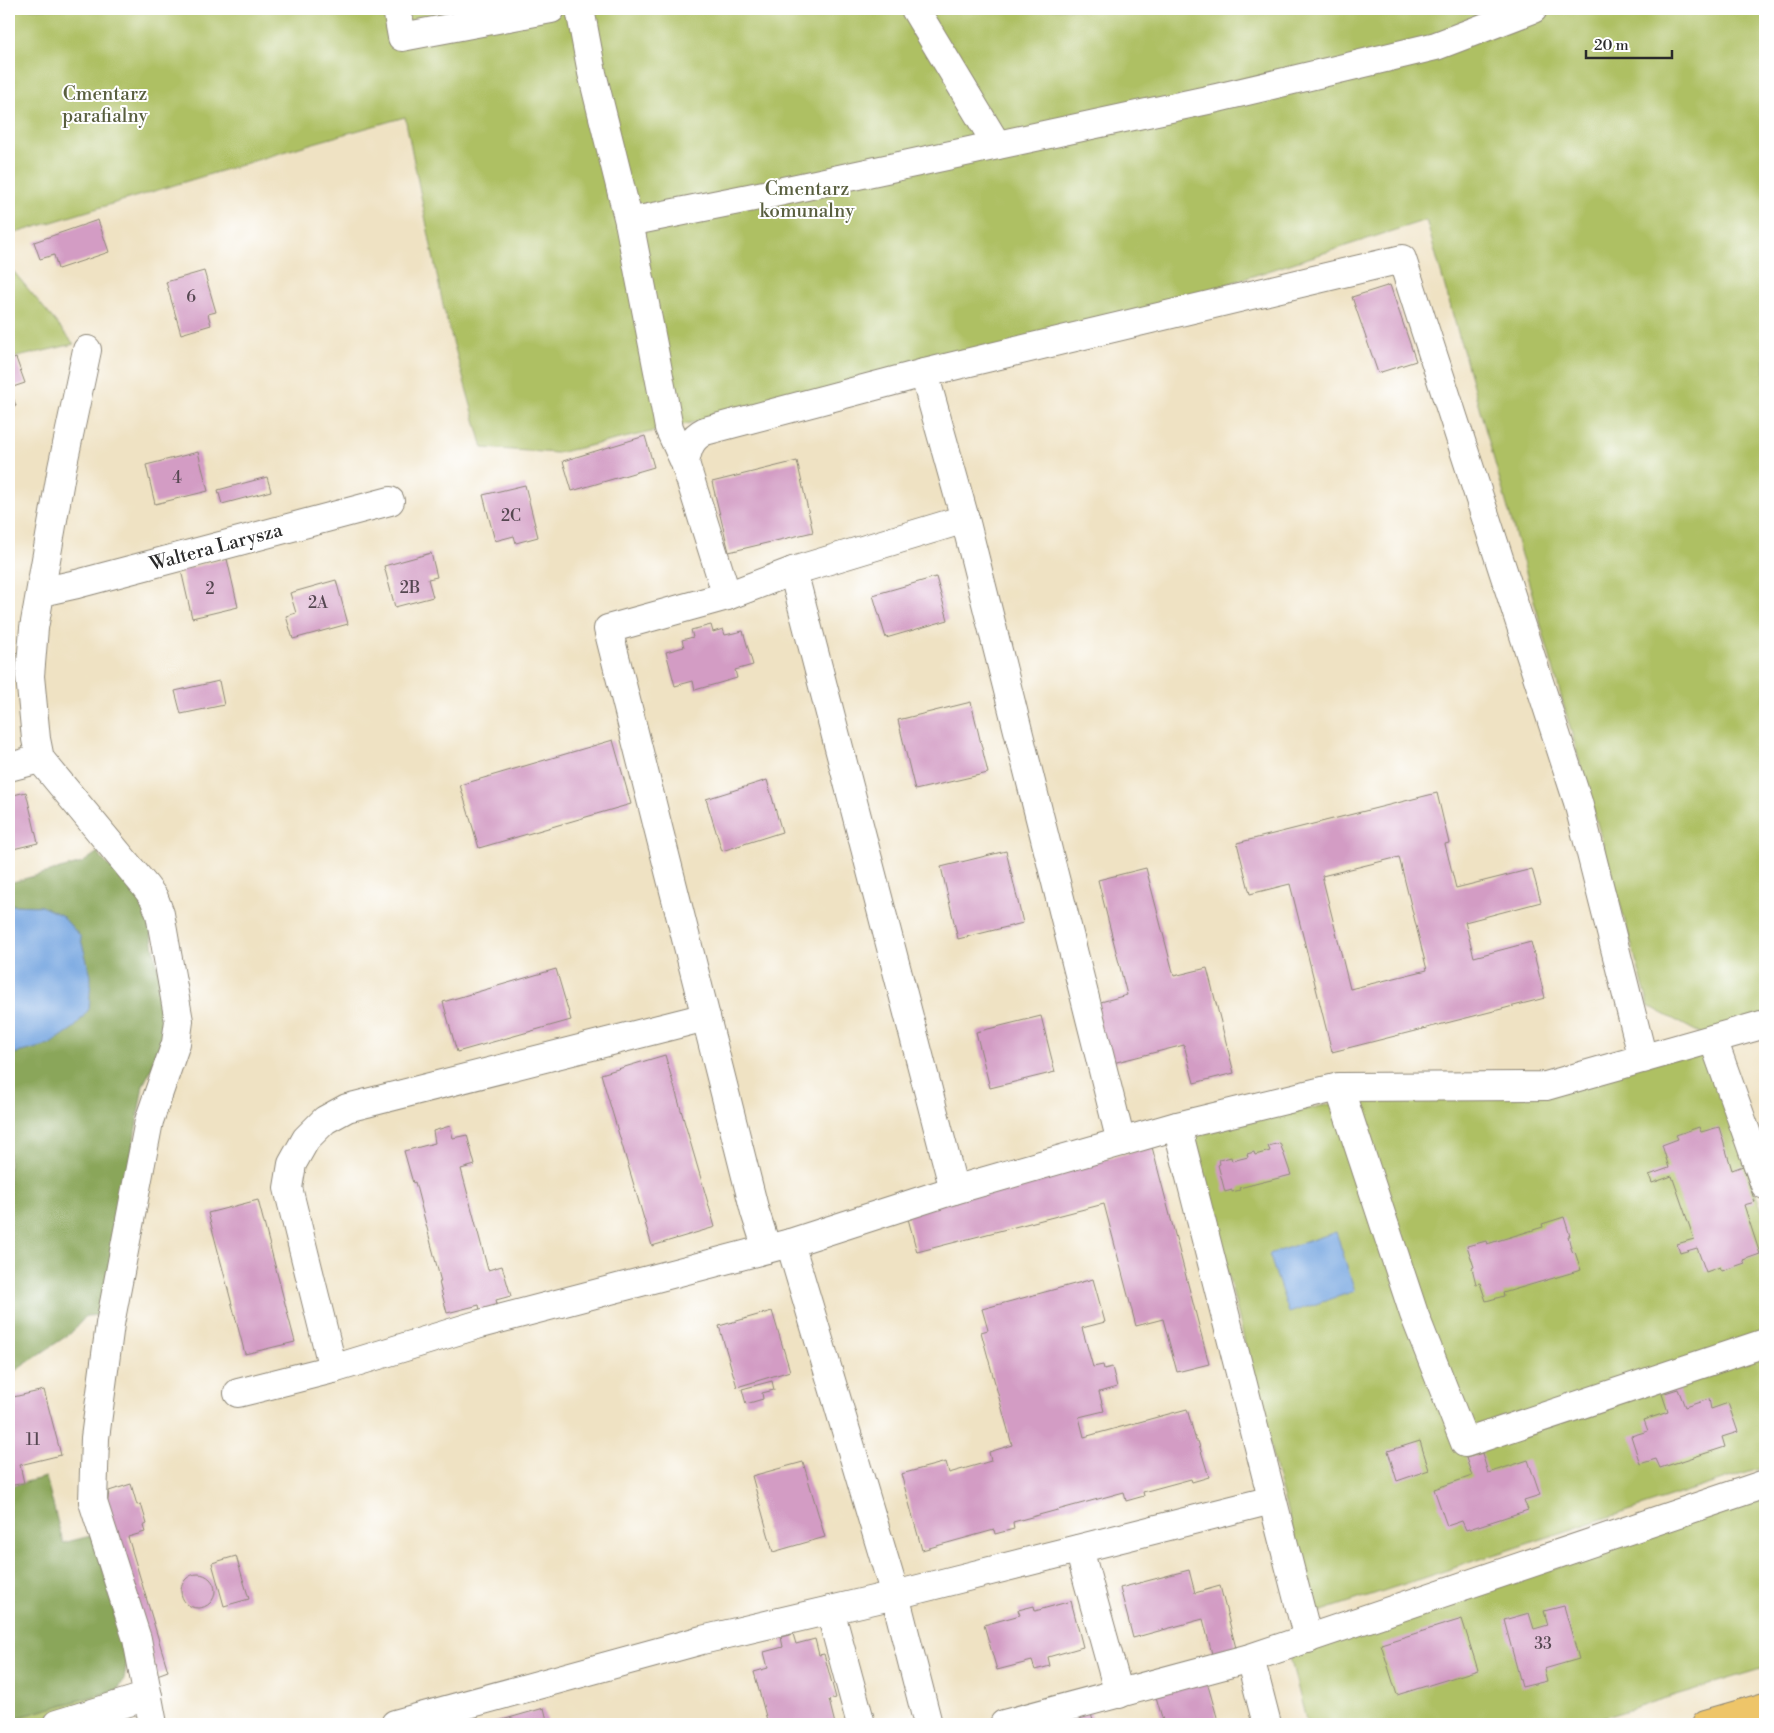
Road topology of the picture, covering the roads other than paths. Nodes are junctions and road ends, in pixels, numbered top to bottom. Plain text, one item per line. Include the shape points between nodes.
1 (397, 9) edge
2 (551, 9) edge
3 (580, 9) edge
4 (915, 9) edge
5 (1533, 9) edge
6 (996, 145) junction
7 (629, 222) junction
8 (87, 350) dead end
9 (924, 373) junction
10 (685, 463) junction
11 (390, 501) dead end
12 (964, 519) junction
13 (793, 571) junction
14 (41, 592) junction
15 (727, 596) junction
16 (40, 759) junction
17 (9, 767) edge
18 (706, 1017) junction
19 (1765, 1024) edge
20 (1713, 1039) junction
21 (1644, 1059) junction
22 (1339, 1087) junction
23 (1177, 1126) junction
24 (1121, 1142) junction
25 (1765, 1185) edge
26 (954, 1190) junction
27 (778, 1246) junction
28 (1765, 1343) edge
29 (333, 1369) junction
30 (238, 1393) dead end
31 (1765, 1484) edge
32 (1272, 1500) junction
33 (1079, 1549) junction
34 (895, 1595) junction
35 (830, 1610) junction
36 (1308, 1639) junction
37 (1250, 1658) junction
38 (1119, 1694) junction
39 (148, 1696) junction
40 (1765, 1707) edge
41 (57, 1724) edge
42 (153, 1724) edge
43 (395, 1724) edge
44 (861, 1724) edge
45 (928, 1724) edge
46 (1004, 1724) edge
47 (1267, 1724) edge
48 (1706, 1724) edge

1 - 2 street via 402,37
3 - 7 street via 592,73
4 - 6 street
5 - 6 street via 1436,46 1217,98
6 - 7 street
7 - 10 street via 666,417
8 - 14 street via 62,468
9 - 10 street via 705,431 691,442
9 - 12 street
9 - 21 street via 1402,259 1578,802
10 - 15 street
11 - 14 street, Waltera Larysza
12 - 13 street
12 - 24 street
13 - 15 street
13 - 26 street
14 - 16 street via 30,676
15 - 18 street via 608,630
16 - 17 street
16 - 39 street via 154,898 160,914 179,1021 176,1044 149,1121 110,1324 95,1438 94,1502 137,1639
18 - 27 street via 755,1212
18 - 29 street via 347,1108 325,1120 306,1140 292,1164 288,1188
19 - 20 street
20 - 21 street
20 - 25 street
21 - 22 street via 1546,1086
22 - 23 street
22 - 28 street via 1414,1314 1465,1443
23 - 24 street
23 - 32 street
24 - 26 street
26 - 27 street
27 - 29 street via 480,1324
27 - 34 street
29 - 30 street
31 - 36 street
32 - 33 street
32 - 36 street
33 - 34 street
33 - 38 street
34 - 35 street
34 - 45 street
35 - 43 street via 702,1640
35 - 44 street
36 - 37 street
37 - 38 street
37 - 47 street
38 - 46 street
39 - 41 street
39 - 42 street
40 - 48 main road

